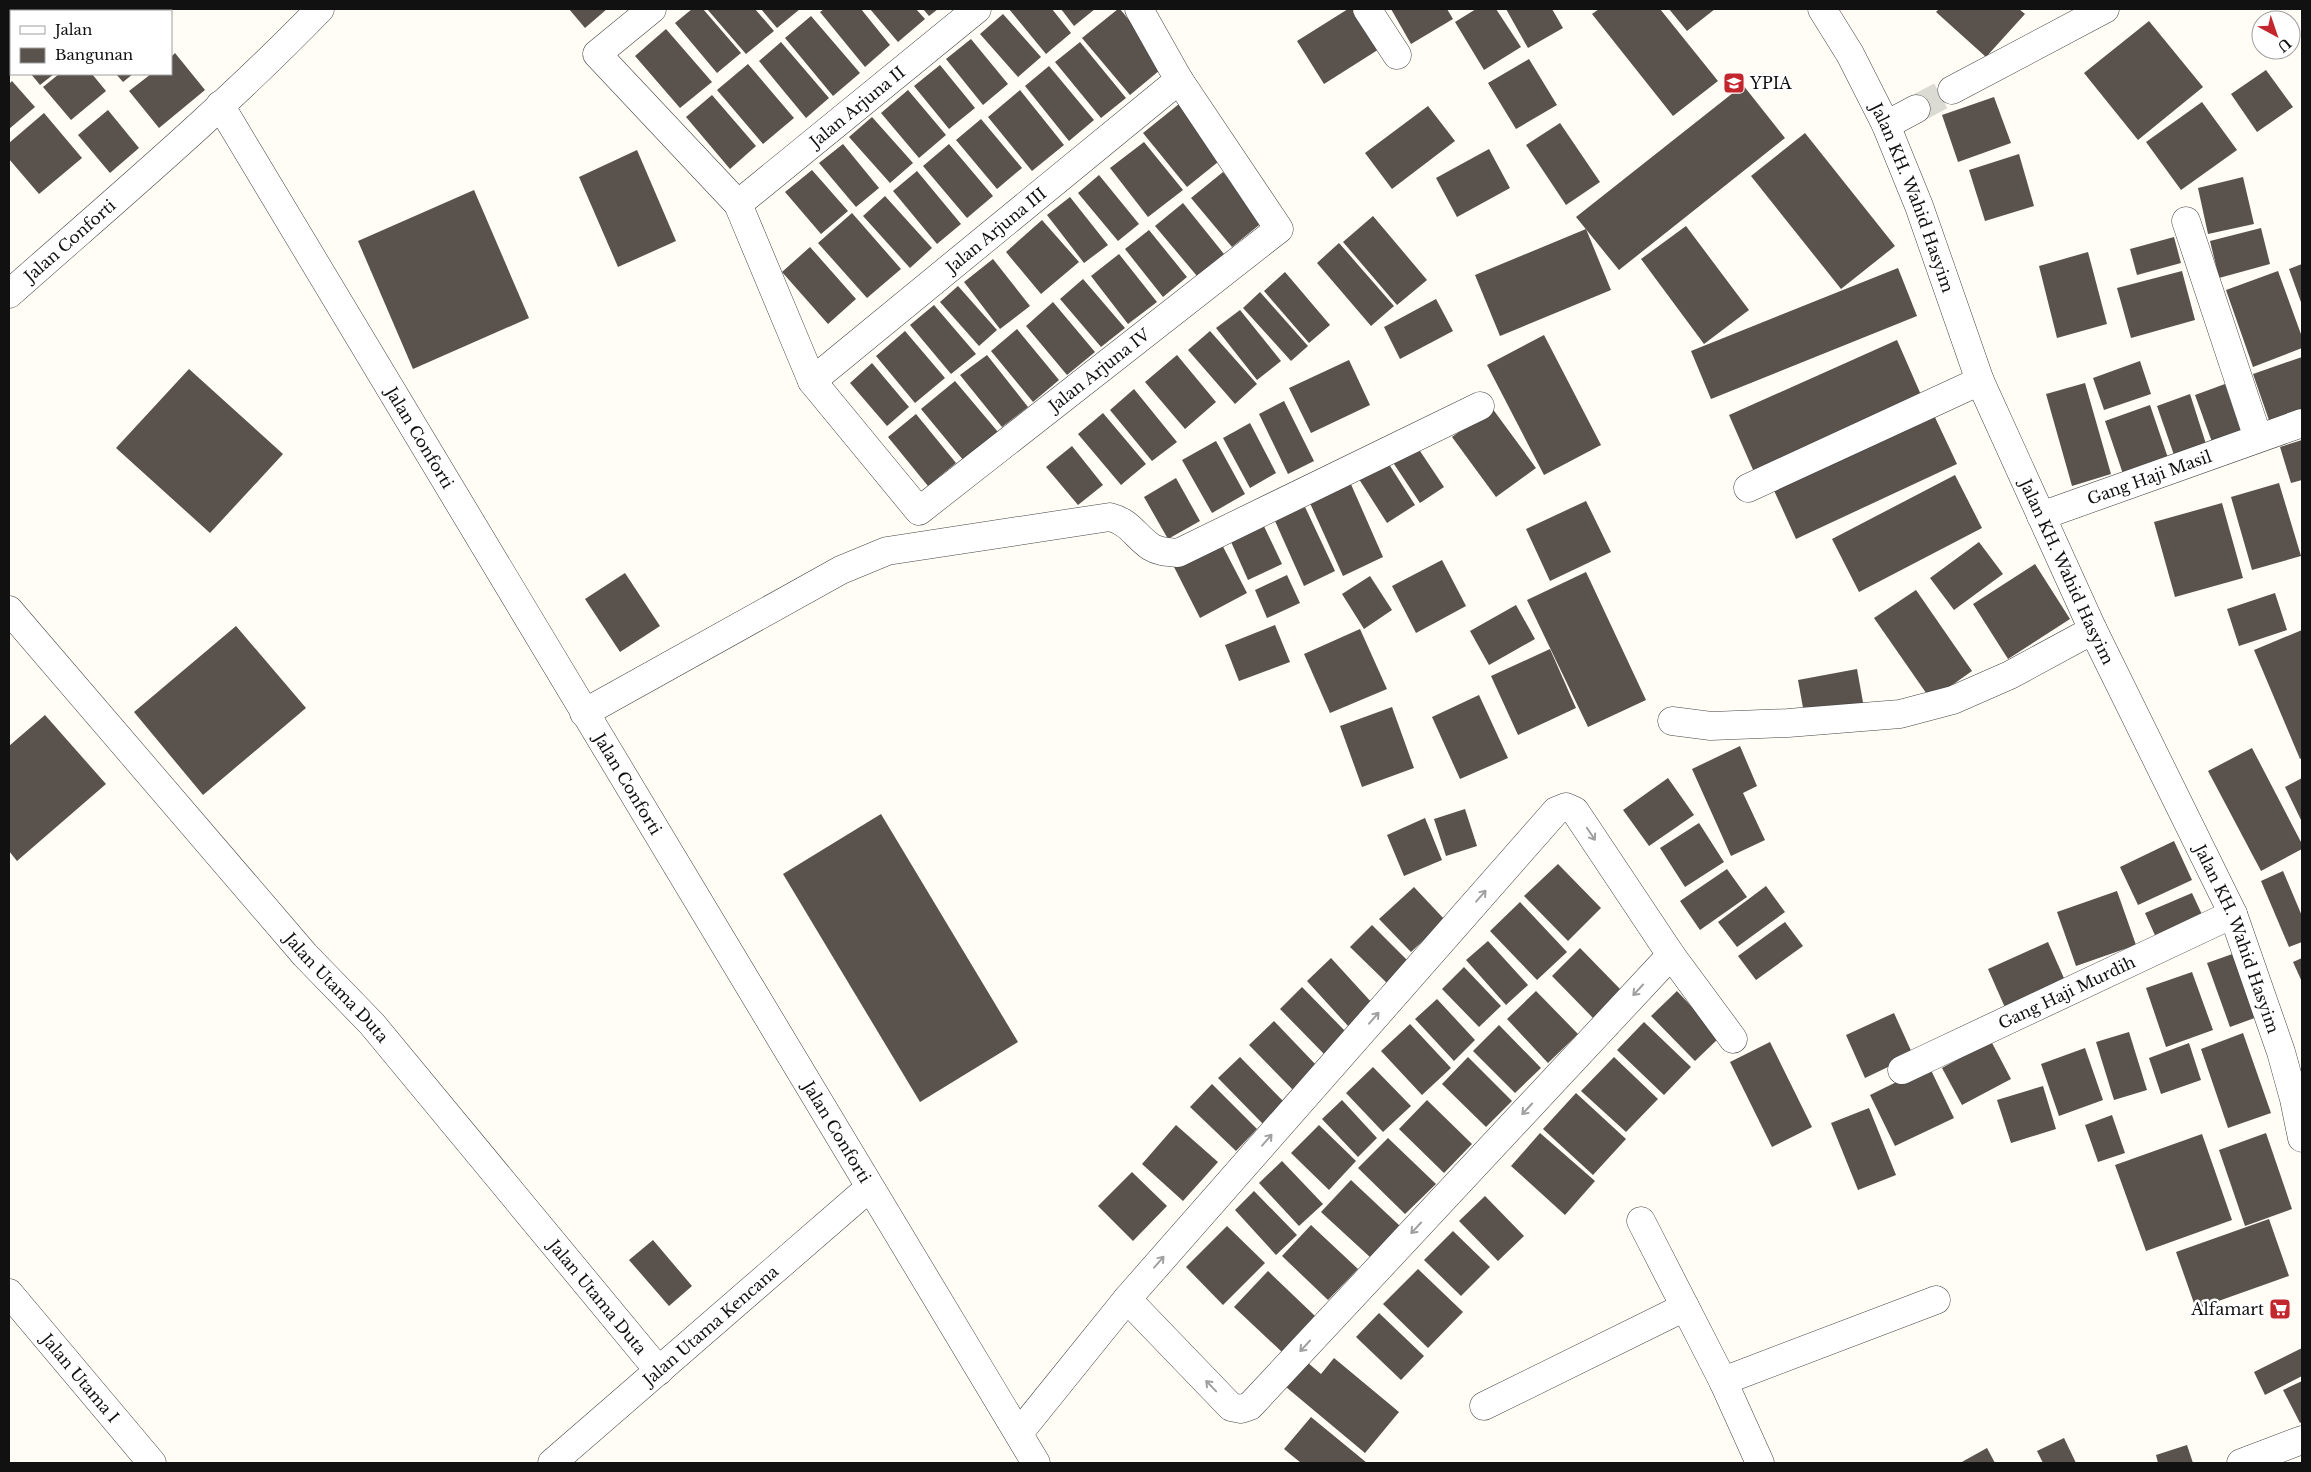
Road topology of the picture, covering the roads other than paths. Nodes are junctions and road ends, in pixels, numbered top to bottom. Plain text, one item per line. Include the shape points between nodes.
1 (320, 9) edge
2 (652, 9) edge
3 (977, 9) edge
4 (1139, 9) edge
5 (1367, 9) edge
6 (1822, 9) edge
7 (2105, 9) edge
8 (1396, 55) dead end
9 (1179, 80) junction
10 (1952, 90) tunnel mouth
11 (220, 105) junction
12 (1916, 109) tunnel mouth
13 (1886, 125) junction
14 (738, 204) junction
15 (2186, 221) dead end
16 (9, 294) edge
17 (1980, 381) junction
18 (812, 382) junction
19 (1480, 406) dead end
20 (2302, 423) edge
21 (2258, 438) junction
22 (1748, 488) dead end
23 (2041, 516) junction
24 (9, 610) edge
25 (2093, 630) junction
26 (584, 713) junction
27 (1672, 721) dead end
28 (2233, 914) junction
29 (1671, 955) junction
30 (1733, 1039) dead end
31 (2291, 1049) edge
32 (1902, 1070) dead end
33 (2302, 1138) edge
34 (869, 1188) junction
35 (1641, 1221) dead end
36 (9, 1293) edge
37 (1127, 1299) junction
38 (1936, 1300) dead end
39 (1685, 1307) junction
40 (659, 1371) junction
41 (1724, 1382) junction
42 (1484, 1406) dead end
43 (1018, 1433) junction
44 (2302, 1440) edge
45 (152, 1463) edge
46 (552, 1463) edge
47 (1036, 1463) edge
48 (1760, 1463) edge
49 (2242, 1463) edge

1 - 11 street, Jalan Conforti
2 - 14 street via 597,54
3 - 14 street, Jalan Arjuna II
4 - 9 street
5 - 8 street
6 - 13 street, Jalan KH. Wahid Hasyim via 1850,54
7 - 10 street
9 - 18 street, Jalan Arjuna III
9 - 18 street, Jalan Arjuna IV via 1279,229 918,511
11 - 16 street, Jalan Conforti
11 - 26 street, Jalan Conforti
12 - 13 street
13 - 17 street, Jalan KH. Wahid Hasyim via 1919,206
14 - 18 street
15 - 21 street
17 - 22 street
17 - 23 street, Jalan KH. Wahid Hasyim
19 - 26 street via 1178,553 1159,551 1122,520 1110,517 886,550 841,570
20 - 21 street, Gang Haji Masil
21 - 23 street, Gang Haji Masil
23 - 25 street, Jalan KH. Wahid Hasyim
24 - 40 street, Jalan Utama Duta via 305,955 372,1024
25 - 27 street via 2010,675 1961,696 1900,714 1711,726
25 - 28 street, Jalan KH. Wahid Hasyim
26 - 34 street, Jalan Conforti
28 - 31 street, Jalan KH. Wahid Hasyim
28 - 32 street, Gang Haji Murdih
29 - 30 street
29 -> 37 street via 1250,1406 1241,1409 1231,1407
37 -> 29 street via 1556,811 1566,807 1575,811
31 - 33 street, Jalan KH. Wahid Hasyim via 2294,1099
34 - 40 street, Jalan Utama Kencana
34 - 43 street, Jalan Conforti
35 - 39 street
36 - 45 street, Jalan Utama I
37 - 43 street
38 - 41 street
39 - 41 street
39 - 42 street
40 - 46 street, Jalan Utama Kencana
41 - 48 street
43 - 47 street, Jalan Conforti
44 - 49 street

